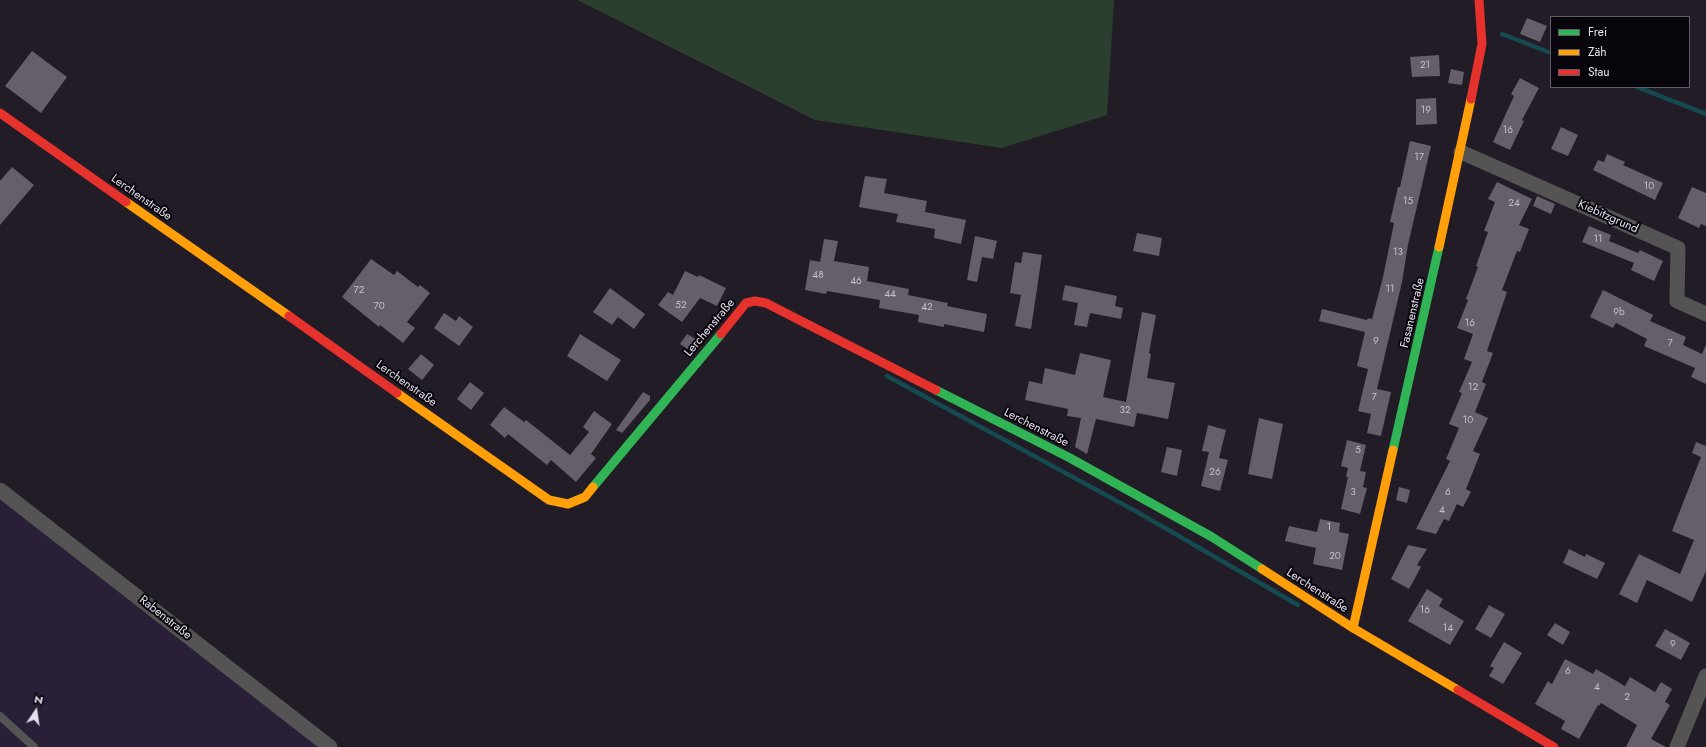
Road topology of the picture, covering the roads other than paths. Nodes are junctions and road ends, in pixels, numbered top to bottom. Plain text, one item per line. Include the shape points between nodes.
1 (1479, 0) edge
2 (0, 113) edge
3 (1461, 152) junction
4 (1706, 314) edge
5 (0, 490) edge
6 (1353, 628) junction
7 (1706, 676) edge
8 (0, 716) edge
9 (34, 747) edge
10 (330, 747) edge
11 (1554, 747) edge
12 (1677, 747) edge

1 - 3 street, Fasanenstraße via 1482,44
2 - 6 street, Lerchenstraße via 549,500 568,504 585,497 746,303 755,301 766,303 1070,458 1212,538
3 - 4 street, Kiebitzgrund via 1678,248 1677,301
3 - 6 street, Fasanenstraße
5 - 10 street, Rabenstraße
6 - 11 street, Lerchenstraße
7 - 12 street
8 - 9 lane

